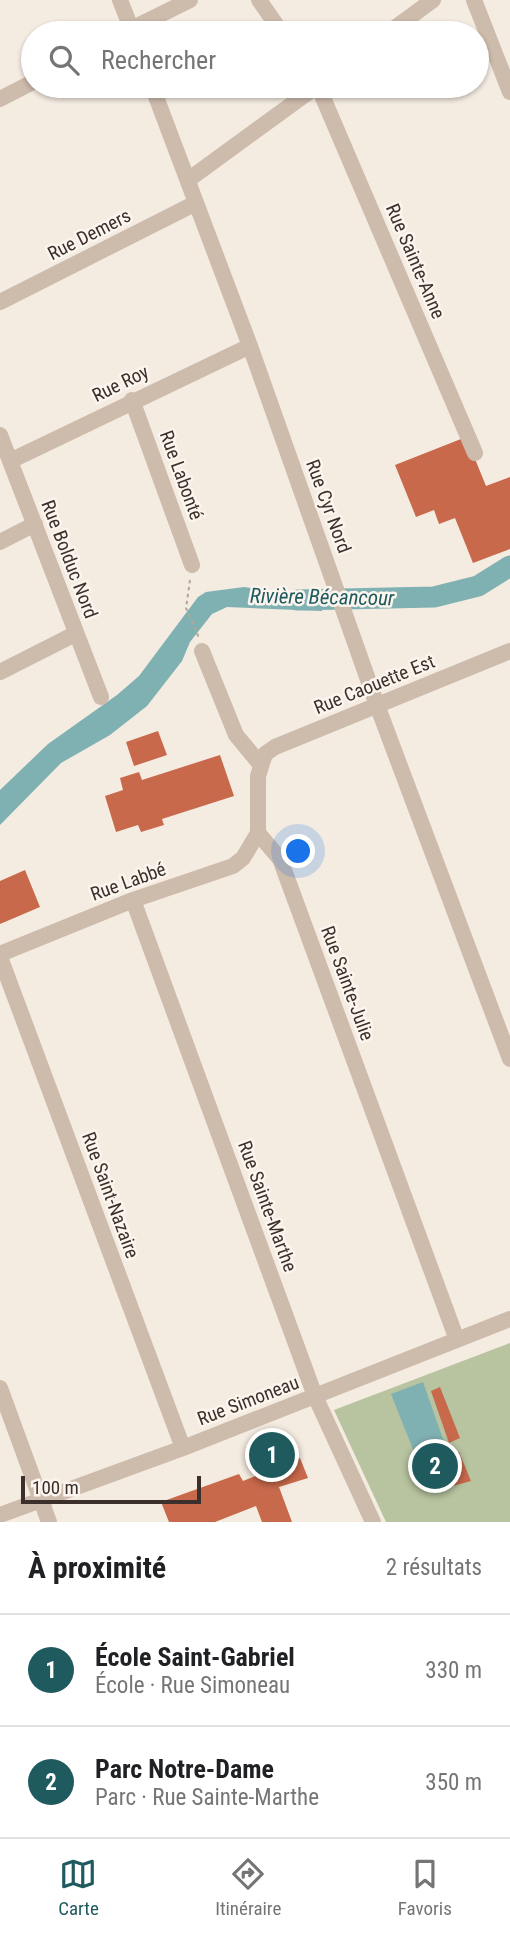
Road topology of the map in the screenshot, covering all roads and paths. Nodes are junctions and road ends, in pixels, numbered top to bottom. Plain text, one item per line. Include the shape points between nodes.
1 (120, 0) edge
2 (190, 0) edge
3 (258, 0) edge
4 (433, 0) edge
5 (474, 0) edge
6 (126, 21) edge
7 (150, 21) edge
8 (273, 21) edge
9 (404, 21) edge
10 (482, 21) edge
11 (489, 38) edge
12 (21, 88) edge
13 (510, 92) edge
14 (157, 98) edge
15 (301, 98) edge
16 (323, 98) edge
17 (0, 99) edge
18 (188, 180) junction
19 (196, 203) junction
20 (0, 302) edge
21 (250, 346) junction
22 (132, 400) junction
23 (0, 436) edge
24 (475, 453) dead end
25 (10, 461) junction
26 (35, 524) junction
27 (0, 542) edge
28 (192, 565) joint
29 (75, 634) junction
30 (201, 647) joint
31 (510, 651) edge
32 (0, 672) edge
33 (101, 697) dead end
34 (377, 705) junction
35 (261, 764) junction
36 (258, 833) junction
37 (134, 900) junction
38 (0, 956) edge
39 (510, 1059) edge
40 (510, 1320) edge
41 (457, 1340) junction
42 (0, 1388) edge
43 (315, 1396) junction
44 (183, 1448) junction
45 (41, 1500) junction
46 (0, 1515) edge
47 (49, 1522) edge
48 (373, 1522) edge

1 - 6 street
2 - 7 street
3 - 8 street
4 - 9 street
5 - 10 street
11 - 13 street
12 - 17 street
14 - 18 street, Rue Cyr Nord
15 - 18 street
16 - 24 street, Rue Sainte-Anne
18 - 19 street, Rue Cyr Nord
19 - 20 street, Rue Demers
19 - 21 street, Rue Cyr Nord
21 - 22 street, Rue Roy
21 - 34 street, Rue Cyr Nord
22 - 25 street, Rue Roy
22 - 28 street, Rue Labonté
23 - 25 street, Rue Bolduc Nord
25 - 26 street, Rue Bolduc Nord
26 - 27 street
26 - 29 street, Rue Bolduc Nord
28 - 30 path via 186,608
29 - 32 street
29 - 33 street, Rue Bolduc Nord
30 - 35 street via 236,735
31 - 34 street, Rue Caouette Est
34 - 35 street, Rue Caouette Est via 275,747
34 - 39 street, Rue Cyr Nord
35 - 36 street
36 - 37 street, Rue Labbé via 233,866
36 - 41 street, Rue Sainte-Julie via 279,859
37 - 38 street, Rue Labbé
37 - 43 street, Rue Sainte-Marthe
38 - 44 street, Rue Saint-Nazaire
40 - 41 street, Rue Simoneau
41 - 43 street, Rue Simoneau
42 - 45 street
43 - 44 street, Rue Simoneau
43 - 48 street, Rue Sainte-Marthe
44 - 45 street, Rue Simoneau
45 - 46 street, Rue Simoneau
45 - 47 street

